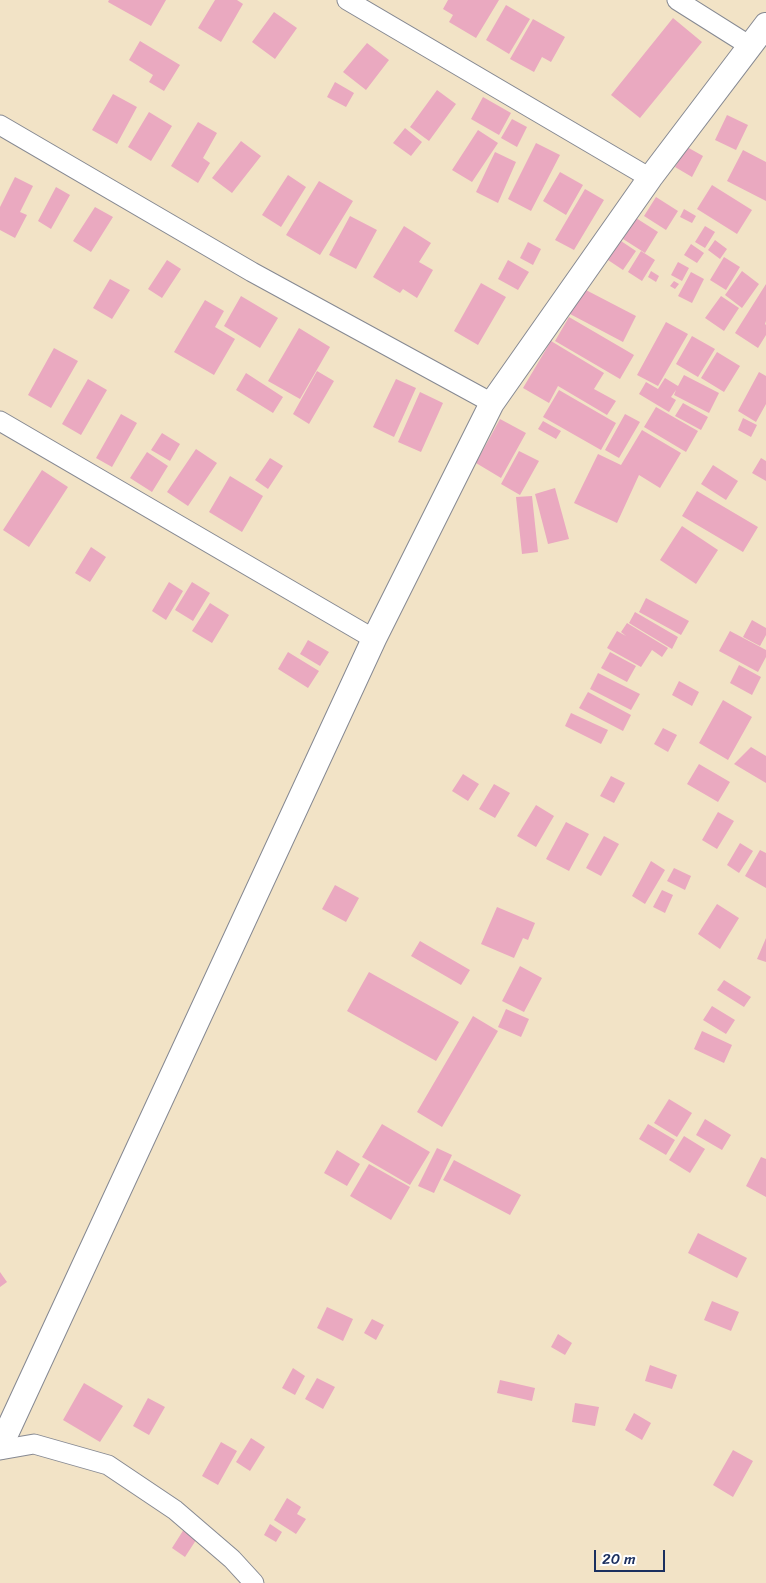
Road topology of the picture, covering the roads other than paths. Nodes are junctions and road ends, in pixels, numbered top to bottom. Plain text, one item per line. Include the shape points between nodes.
1 (346, 0) edge
2 (677, 0) edge
3 (766, 25) edge
4 (750, 46) junction
5 (0, 124) edge
6 (650, 178) junction
7 (492, 403) junction
8 (0, 421) edge
9 (374, 640) junction
10 (0, 1449) edge
11 (254, 1583) edge

1 - 6 street
2 - 4 street
3 - 4 street
4 - 6 street
5 - 7 street via 252,272
6 - 7 street
7 - 9 street
8 - 9 street
9 - 10 street
10 - 11 street via 34,1444 108,1465 175,1510 232,1559

